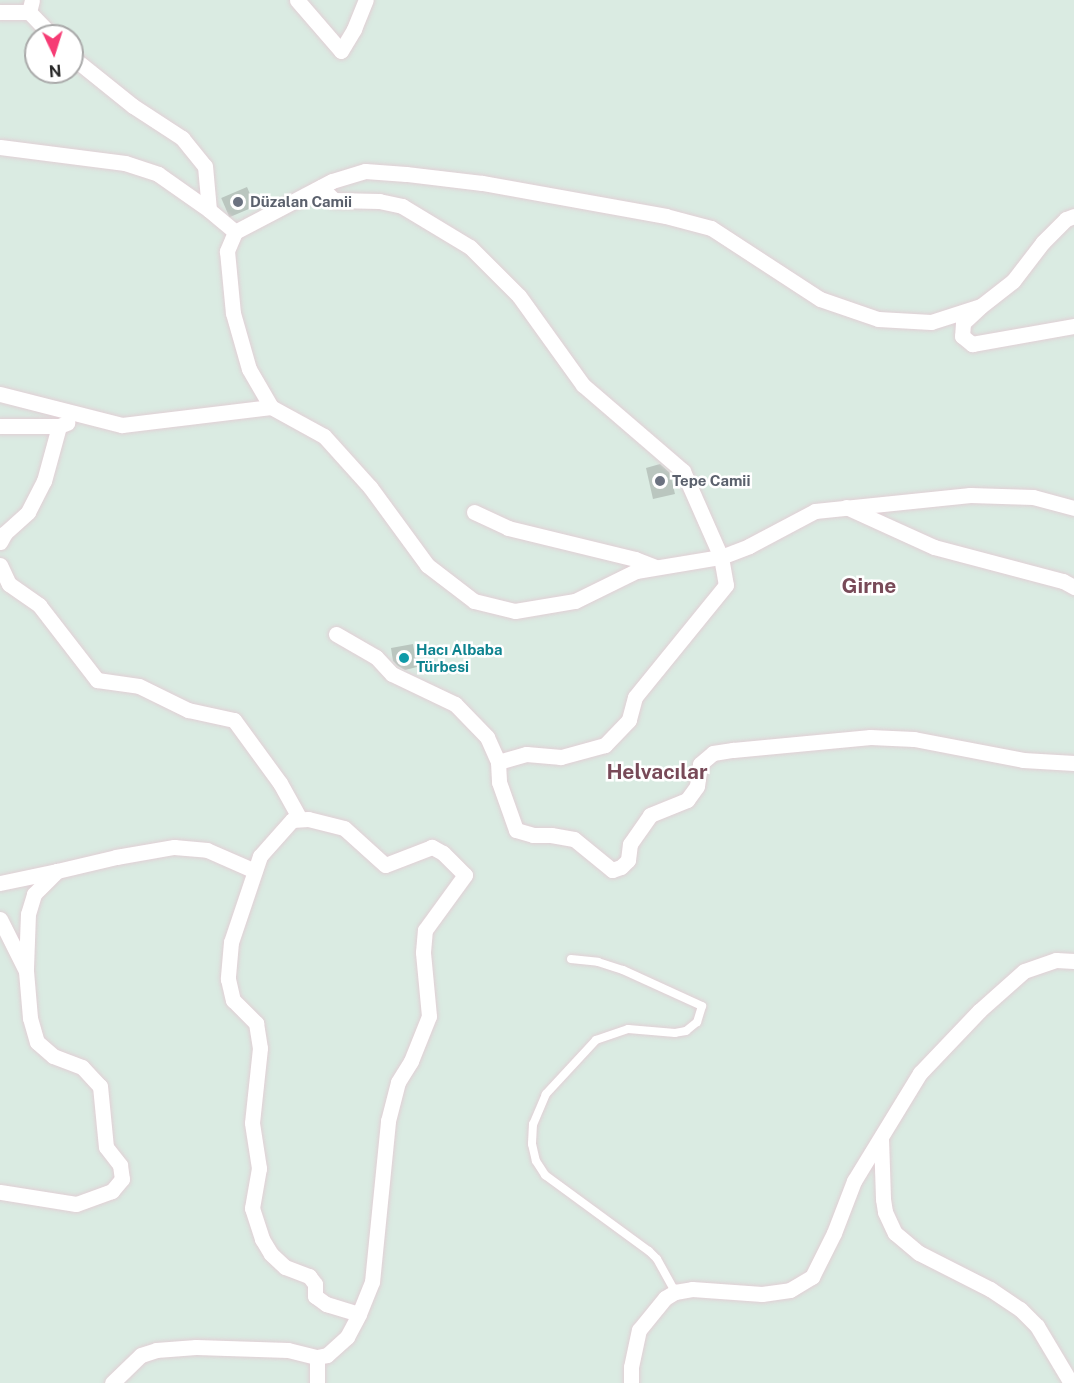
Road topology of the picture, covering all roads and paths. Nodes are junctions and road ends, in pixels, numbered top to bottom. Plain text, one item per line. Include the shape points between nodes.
1 (297, 0) edge
2 (366, 0) edge
3 (30, 6) edge
4 (0, 12) edge
5 (43, 24) edge
6 (84, 67) edge
7 (0, 147) edge
8 (321, 187) junction
9 (209, 210) junction
10 (1074, 216) edge
11 (235, 232) junction
12 (981, 306) junction
13 (1074, 326) edge
14 (0, 394) edge
15 (271, 407) junction
16 (83, 415) junction
17 (0, 426) edge
18 (59, 426) junction
19 (846, 507) junction
20 (1074, 508) edge
21 (474, 512) dead end
22 (0, 542) edge
23 (721, 557) junction
24 (0, 564) edge
25 (656, 567) junction
26 (1074, 587) edge
27 (336, 634) dead end
28 (498, 762) junction
29 (1074, 763) edge
30 (300, 819) junction
31 (57, 871) junction
32 (255, 871) junction
33 (0, 883) edge
34 (0, 919) edge
35 (571, 959) dead end
36 (1074, 961) edge
37 (26, 971) junction
38 (881, 1138) junction
39 (0, 1192) edge
40 (675, 1292) junction
41 (359, 1314) junction
42 (317, 1357) junction
43 (112, 1383) edge
44 (317, 1383) edge
45 (630, 1383) edge
46 (1071, 1383) edge

1 - 2 street via 341,51
3 - 4 street
3 - 5 street
6 - 9 street via 182,138 205,166
7 - 9 street via 125,164 158,174
8 - 11 street
8 - 12 street via 365,171 406,174 482,183 666,216 711,228 820,299 878,319 931,322
8 - 23 street via 334,200 402,206 470,247 519,296 583,385 683,471
9 - 11 street
10 - 12 street via 1043,242 1013,281
11 - 15 street via 227,251 233,313 249,369
12 - 13 street via 963,323 962,336 972,344
14 - 16 street
15 - 16 street via 122,425
15 - 25 street via 324,436 370,487 427,565 474,601 515,610 574,601 636,571
16 - 18 street
17 - 18 street
18 - 22 street via 34,502
19 - 20 street via 970,495 1033,497
19 - 23 street via 815,511
19 - 26 street via 934,547
21 - 25 street via 508,528
23 - 25 street
23 - 28 street via 726,585 635,697 629,720 605,744 561,757 526,754
24 - 30 street via 9,584 39,605 97,680 139,686 188,710 234,720 280,783
27 - 28 street via 376,657 392,674 455,704 487,737
28 - 29 street via 499,783 516,830 573,839 612,870 628,860 630,844 650,815 687,800 697,786 700,764 713,753 870,737 914,739 1023,760
30 - 32 street via 292,820 260,856
30 - 41 street via 344,828 385,865 432,847 465,875 425,930 423,952 429,1016 398,1082 388,1121 372,1282
31 - 32 street via 174,847 207,850
31 - 33 street
31 - 37 street via 34,894 28,914
32 - 41 street via 231,942 228,979 233,1000 256,1023 260,1048 252,1123 259,1168 252,1208 271,1254 285,1267 309,1276 315,1284 315,1296 326,1304
34 - 37 street
35 - 40 lane via 598,962 702,1006 697,1022 686,1031 628,1029 596,1040 546,1094 533,1124 532,1144 545,1175 649,1251
36 - 38 street via 1056,960 1024,971 979,1011 920,1073
37 - 39 street via 30,1018 37,1042 52,1056 82,1067 100,1086 106,1148 120,1165 122,1179 112,1191 76,1204
38 - 40 street via 855,1180 812,1277 790,1290 762,1294 692,1289
38 - 46 street via 885,1212 896,1233 919,1253 1020,1309 1037,1326
40 - 45 street via 665,1298 639,1330
41 - 42 street via 347,1337 327,1355
42 - 43 street via 288,1350 156,1350 141,1355
42 - 44 street

